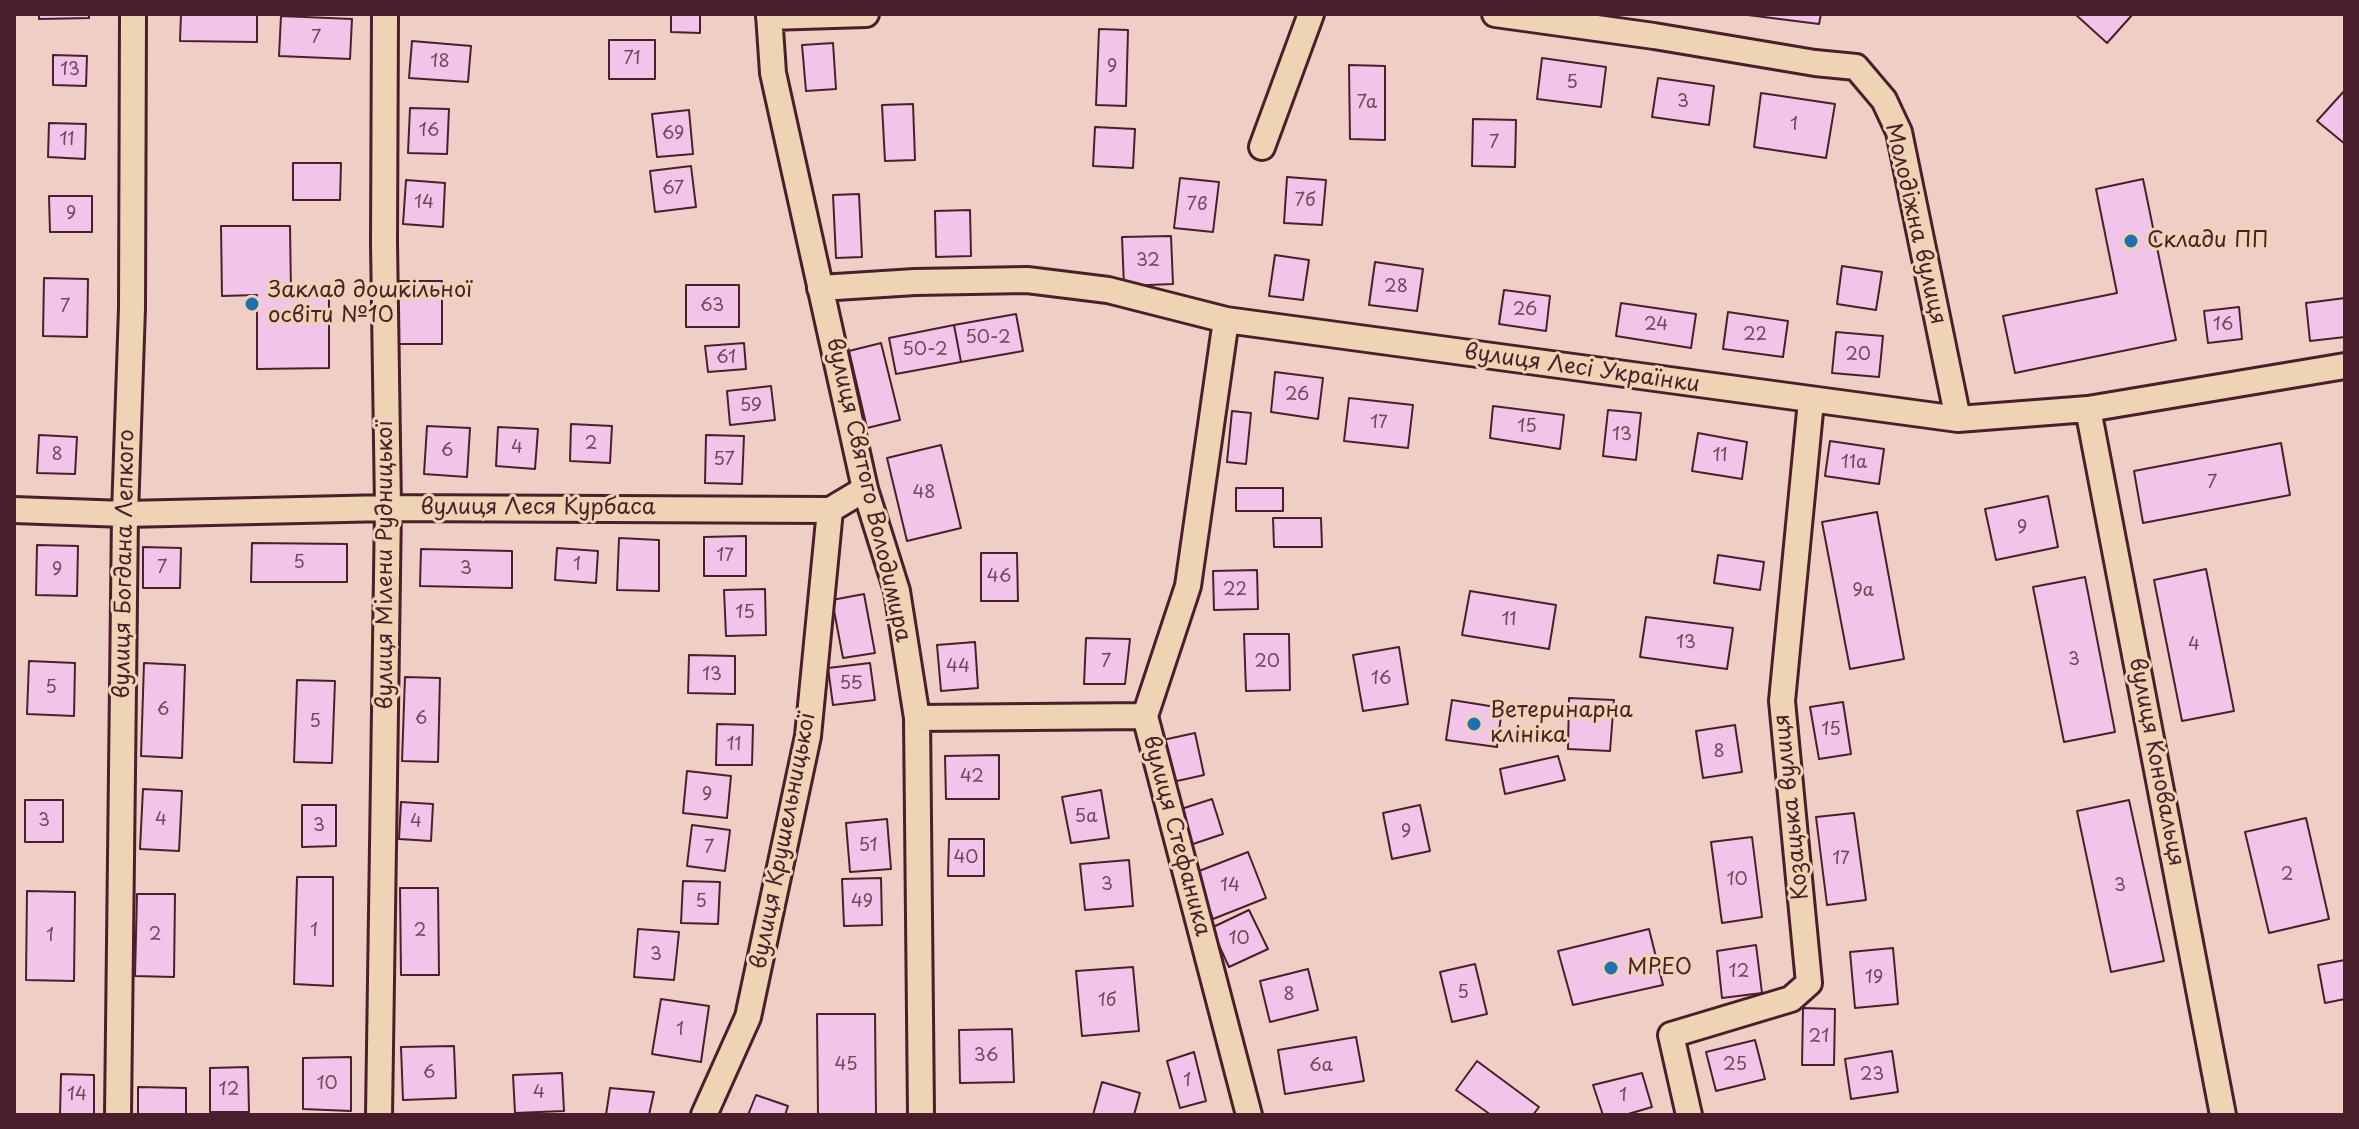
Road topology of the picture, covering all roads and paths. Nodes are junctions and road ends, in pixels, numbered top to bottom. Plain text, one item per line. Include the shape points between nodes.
1 (133, 14) edge
2 (385, 14) edge
3 (866, 14) edge
4 (1311, 14) edge
5 (1495, 14) edge
6 (769, 16) edge
7 (1262, 147) dead end
8 (820, 288) junction
9 (1226, 320) junction
10 (2345, 366) edge
11 (1811, 401) junction
12 (2088, 409) junction
13 (1958, 419) junction
14 (865, 489) junction
15 (388, 508) junction
16 (14, 510) edge
17 (830, 510) junction
18 (125, 514) junction
19 (1145, 716) junction
20 (917, 718) junction
21 (118, 1115) edge
22 (379, 1115) edge
23 (704, 1115) edge
24 (921, 1115) edge
25 (1249, 1115) edge
26 (1689, 1115) edge
27 (2223, 1115) edge

1 - 18 street, вулиця Богдана Лепкого
2 - 15 street, вулиця Мілени Рудницької
3 - 6 street
4 - 7 street
5 - 13 street, Молодіжна вулиця via 1856,67 1884,100 1899,132
6 - 8 street, вулиця Святого Володимира via 773,73
8 - 9 street, вулиця Лесі Українки via 1027,280 1108,290
8 - 14 street, вулиця Святого Володимира
9 - 11 street, вулиця Лесі Українки
9 - 19 street, вулиця Стефаника via 1188,586
10 - 12 street, вулиця Лесі Українки
11 - 13 street, вулиця Лесі Українки
11 - 26 street, Козацька вулиця via 1782,701 1809,983 1791,999 1671,1035
12 - 13 street, вулиця Лесі Українки
12 - 27 street, вулиця Коновальця
14 - 17 street
14 - 20 street, вулиця Святого Володимира via 897,591
15 - 17 street, вулиця Леся Курбаса
15 - 18 street, вулиця Леся Курбаса
15 - 22 street, вулиця Мілени Рудницької
16 - 18 street, вулиця Леся Курбаса
17 - 23 street, вулиця Крушельницької via 808,736 748,1017
18 - 21 street, вулиця Богдана Лепкого
19 - 20 street
19 - 25 street, вулиця Стефаника
20 - 24 street, вулиця Святого Володимира

